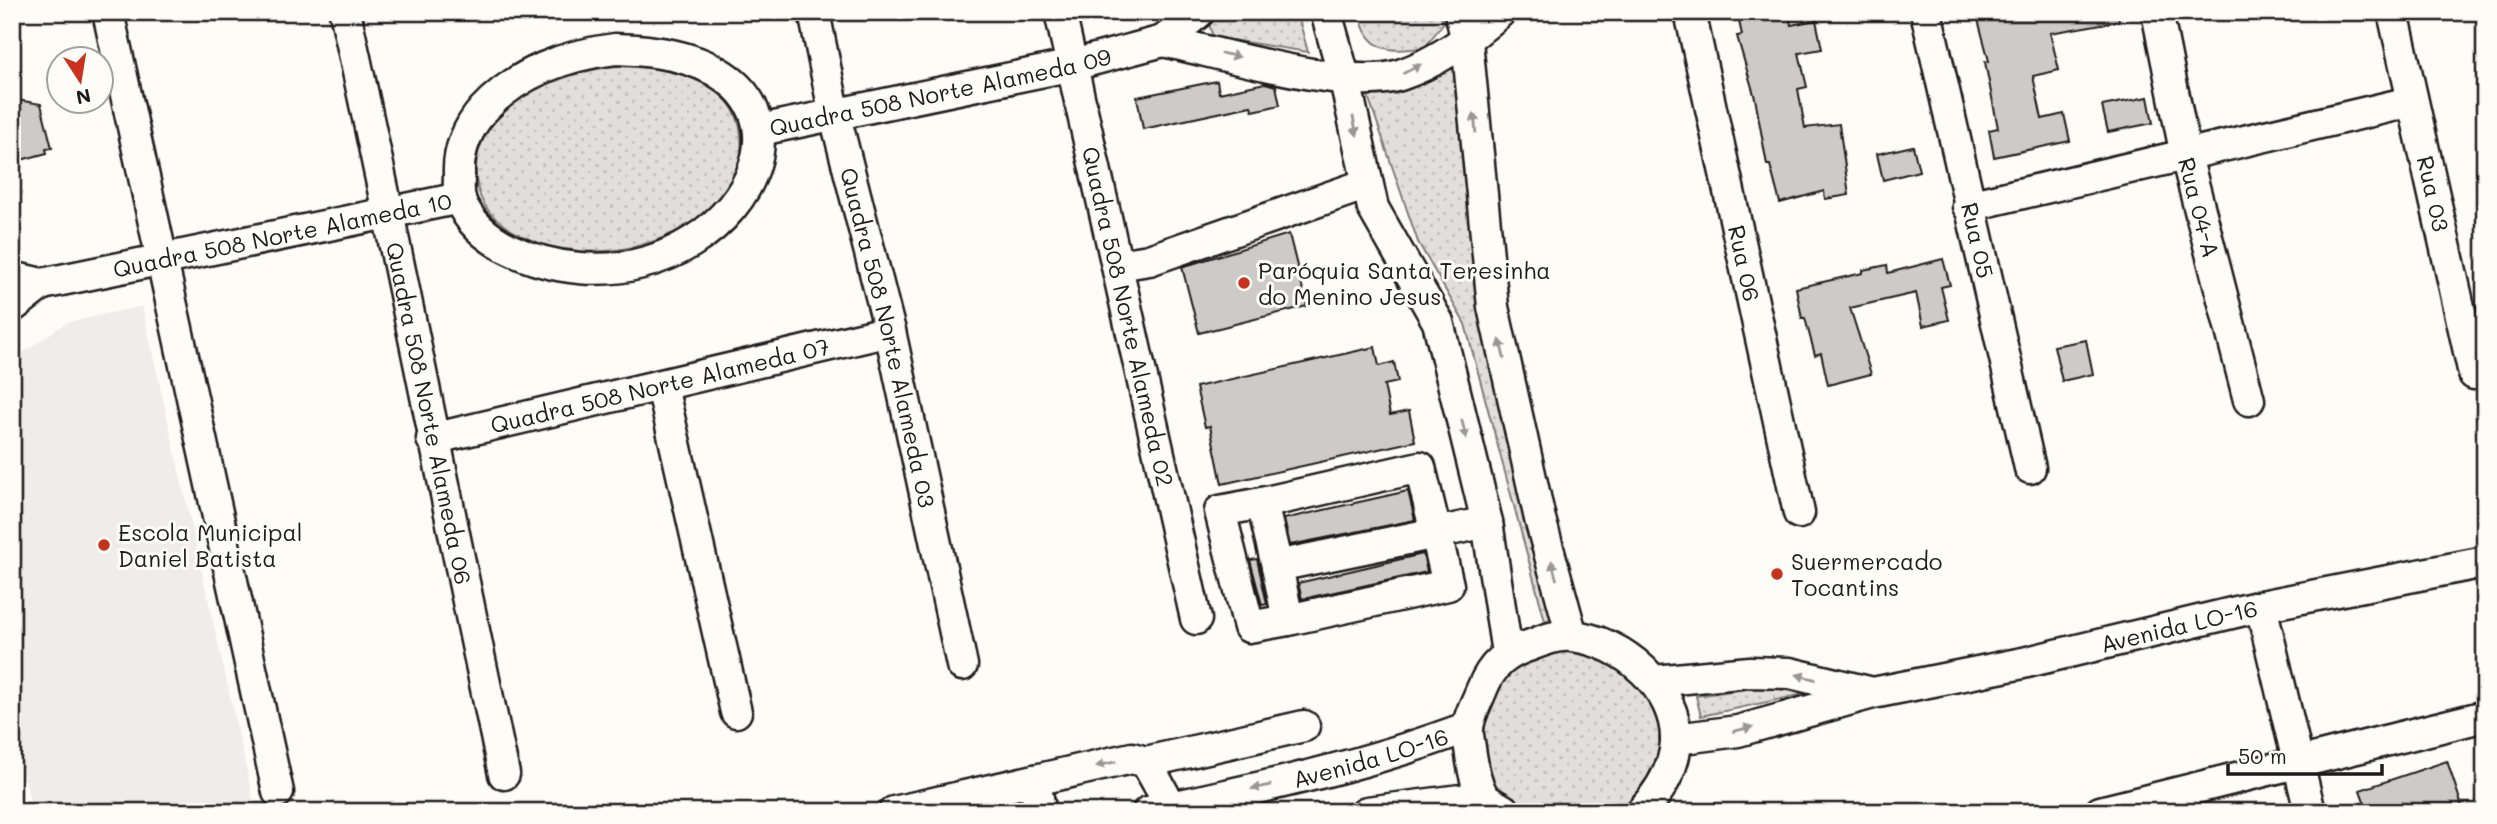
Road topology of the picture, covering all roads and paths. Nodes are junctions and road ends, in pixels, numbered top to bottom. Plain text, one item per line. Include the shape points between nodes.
1 (108, 12) edge
2 (345, 12) edge
3 (814, 12) edge
4 (1060, 12) edge
5 (1199, 12) edge
6 (1326, 12) edge
7 (1460, 12) edge
8 (1500, 12) edge
9 (1690, 12) edge
10 (1926, 12) edge
11 (2157, 12) edge
12 (2392, 12) edge
13 (1163, 41) junction
14 (1467, 41) junction
15 (1073, 65) junction
16 (1345, 80) junction
17 (2410, 103) junction
18 (835, 116) junction
19 (760, 130) junction
20 (2186, 156) junction
21 (1367, 184) junction
22 (460, 198) junction
23 (1968, 206) junction
24 (390, 214) junction
25 (163, 260) junction
26 (1118, 265) junction
27 (12, 277) edge
28 (42, 284) junction
29 (12, 307) edge
30 (890, 331) junction
31 (2474, 374) dead end
32 (662, 386) junction
33 (2249, 400) dead end
34 (432, 439) junction
35 (2030, 468) dead end
36 (1262, 503) junction
37 (1799, 513) dead end
38 (1486, 522) junction
39 (1436, 533) junction
40 (2485, 562) edge
41 (1277, 566) junction
42 (2261, 606) junction
43 (1196, 619) dead end
44 (1288, 620) junction
45 (1572, 636) junction
46 (1507, 653) junction
47 (962, 664) dead end
48 (1654, 681) junction
49 (1873, 693) junction
50 (736, 712) dead end
51 (2485, 716) edge
52 (1304, 726) dead end
53 (1468, 727) junction
54 (1676, 739) junction
55 (1146, 762) junction
56 (2298, 762) junction
57 (504, 774) dead end
58 (1034, 780) junction
59 (278, 792) dead end
60 (1495, 804) edge
61 (1429, 807) edge
62 (1160, 809) edge
63 (894, 812) edge
64 (1041, 812) edge
65 (1367, 812) edge
66 (1641, 812) edge
67 (2100, 812) edge
68 (2310, 812) edge

1 - 25 street
2 - 24 street, Quadra 508 Norte Alameda 06
3 - 18 street, Quadra 508 Norte Alameda 03
4 - 15 street, Quadra 508 Norte Alameda 02
5 - 13 street
6 - 16 street
7 - 14 street
8 - 14 street
9 - 37 street, Rua 06
10 - 23 street, Rua 05
11 - 20 street, Rua 04-A
12 - 17 street, Rua 03
13 - 15 street, Quadra 508 Norte Alameda 09
13 -> 16 street
16 -> 14 street via 1399,75
45 -> 14 street via 1540,519 1493,307
15 - 18 street, Quadra 508 Norte Alameda 09
15 - 26 street, Quadra 508 Norte Alameda 02
16 -> 21 street
17 - 20 street
17 - 31 street, Rua 03
18 - 19 street, Quadra 508 Norte Alameda 09
18 - 30 street, Quadra 508 Norte Alameda 03
19 - 22 street, Quadra 508 Norte Alameda 10 via 756,168 733,207 695,239 626,265 561,266 519,253 482,231
19 - 22 street, Quadra 508 Norte Alameda 09 via 738,85 714,70 666,53 590,52 521,79 483,110 461,152
20 - 23 street
20 - 33 street, Rua 04-A
21 - 26 street via 1149,260
21 -> 38 street via 1373,208 1438,322
22 - 24 street, Quadra 508 Norte Alameda 10
23 - 35 street, Rua 05
24 - 25 street, Quadra 508 Norte Alameda 10
24 - 34 street, Quadra 508 Norte Alameda 06
25 - 28 street, Quadra 508 Norte Alameda 10
25 - 59 street
26 - 43 street, Quadra 508 Norte Alameda 02
27 - 28 street
28 - 29 street
30 - 32 street, Quadra 508 Norte Alameda 07
30 - 47 street, Quadra 508 Norte Alameda 03
32 - 34 street, Quadra 508 Norte Alameda 07
32 - 50 street
34 - 57 street, Quadra 508 Norte Alameda 06
36 - 39 street via 1420,467
36 - 41 street
36 - 44 street via 1220,511 1249,627
38 - 39 street
38 - 46 street
39 - 41 street
39 - 44 street via 1448,584
40 - 42 street, Avenida LO-16
41 - 44 street
42 - 49 street, Avenida LO-16
42 - 56 street
45 - 46 street via 1550,638
45 - 48 street via 1610,647
46 - 53 street via 1489,673
49 -> 48 street, Avenida LO-16 via 1790,673
48 - 54 street via 1670,710
54 -> 49 street, Avenida LO-16 via 1738,731
51 - 56 street
52 - 55 street
53 - 60 street via 1475,773
53 -> 62 street, Avenida LO-16 via 1419,746 1292,780
54 - 66 street via 1673,761 1657,794
55 -> 58 street via 1132,758
55 - 62 street
56 - 67 street
56 - 68 street
58 - 63 street
58 - 64 street
60 - 61 street
61 - 65 street

